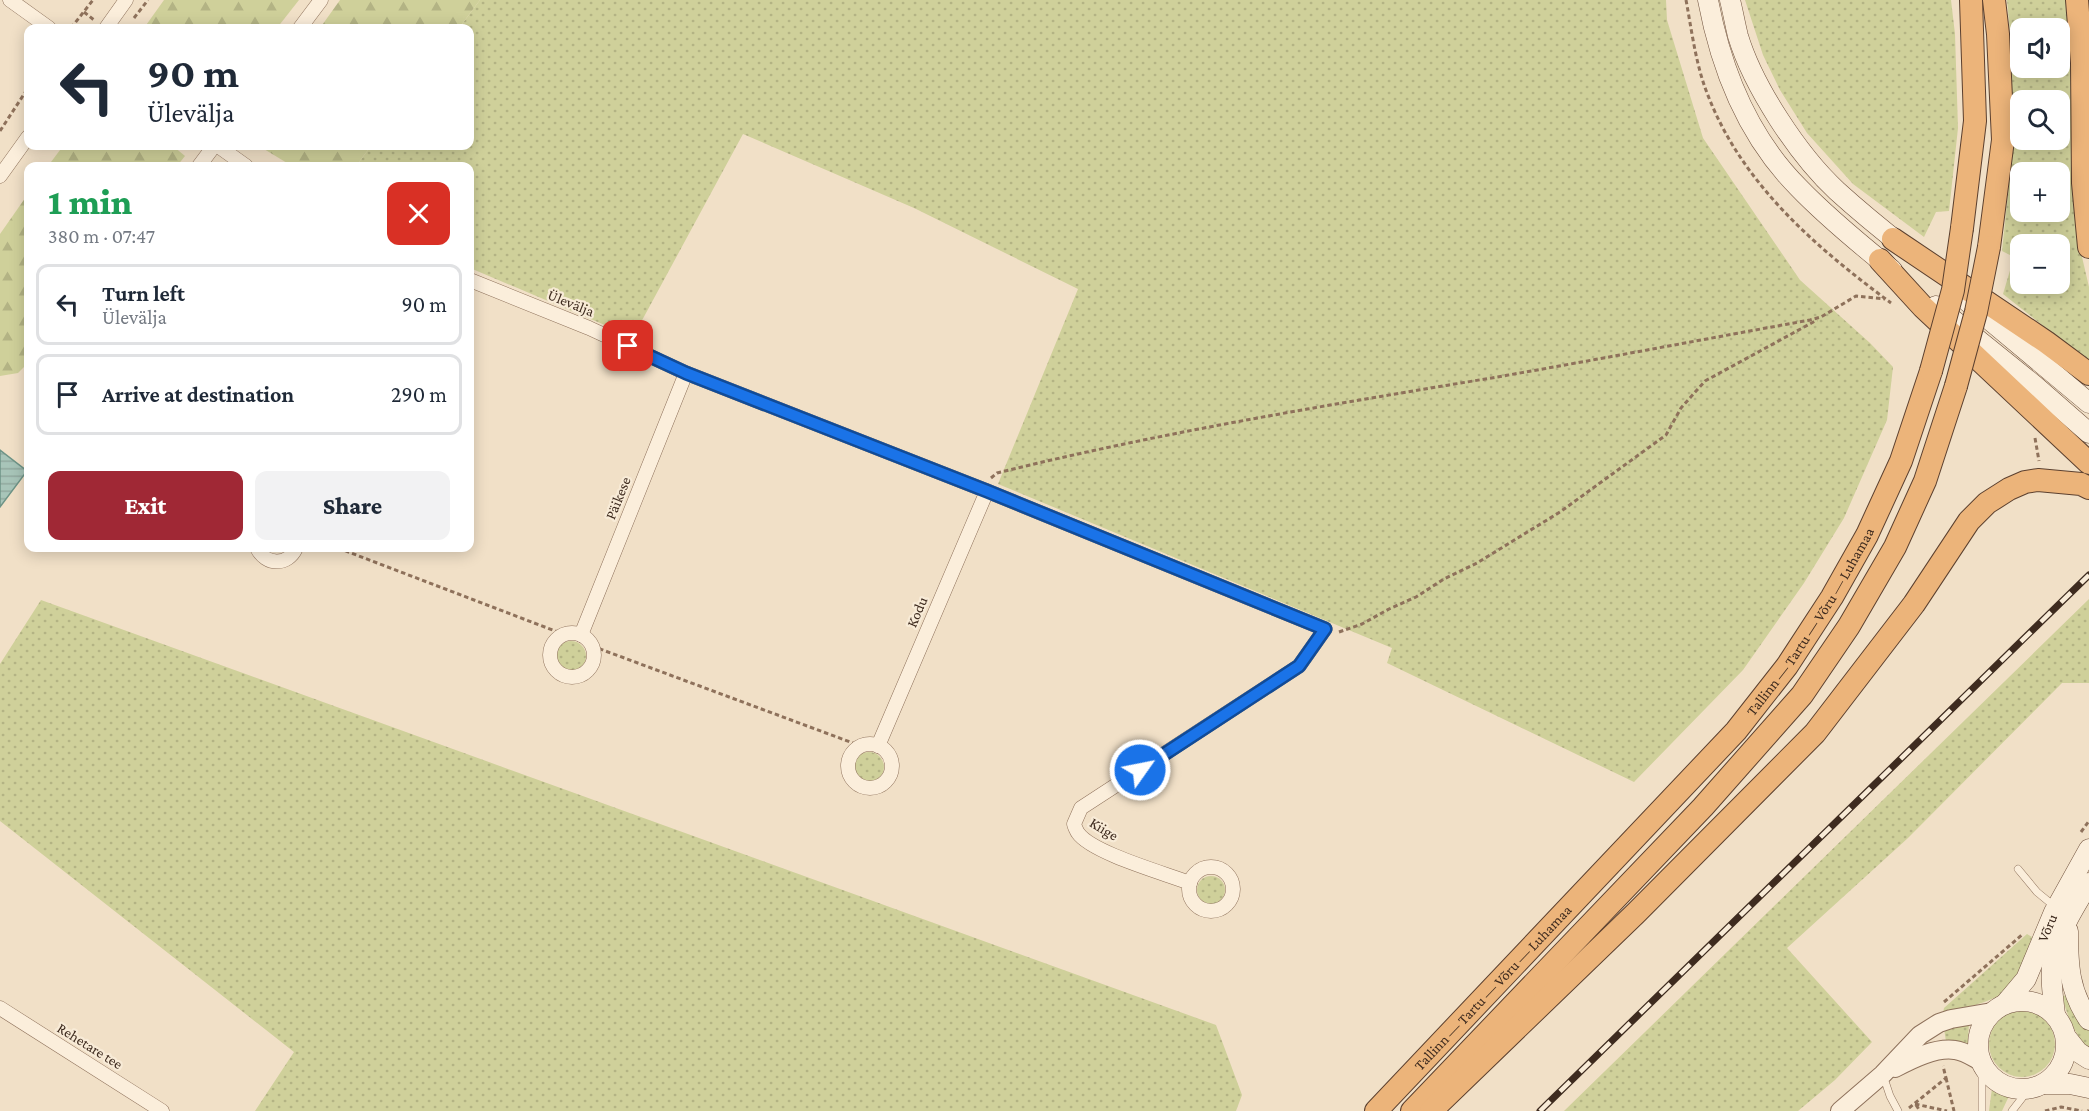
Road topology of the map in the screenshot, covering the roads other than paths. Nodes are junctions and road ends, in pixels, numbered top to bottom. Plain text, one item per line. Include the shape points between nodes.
1 (10, 0) edge
2 (126, 0) edge
3 (321, 0) edge
4 (1708, 0) edge
5 (1730, 0) edge
6 (1971, 0) edge
7 (1994, 0) edge
8 (2077, 0) edge
9 (43, 24) edge
10 (109, 24) edge
11 (303, 24) edge
12 (24, 143) edge
13 (213, 150) edge
14 (222, 150) edge
15 (202, 162) edge
16 (240, 162) edge
17 (0, 176) edge
18 (1893, 239) junction
19 (2089, 247) edge
20 (1880, 260) junction
21 (474, 282) edge
22 (686, 373) junction
23 (2089, 374) edge
24 (2089, 403) edge
25 (2089, 433) edge
26 (2089, 463) edge
27 (2089, 488) edge
28 (983, 490) junction
29 (260, 552) edge
30 (294, 552) edge
31 (1325, 629) joint
32 (581, 635) junction
33 (878, 746) junction
34 (2082, 844) edge
35 (2018, 869) dead end
36 (1190, 883) dead end
37 (2089, 883) edge
38 (2062, 913) junction
39 (0, 1008) edge
40 (1998, 1008) junction
41 (2055, 1015) junction
42 (2089, 1020) edge
43 (2066, 1038) junction
44 (2089, 1059) edge
45 (1982, 1062) junction
46 (1883, 1074) junction
47 (2037, 1086) junction
48 (2089, 1088) edge
49 (162, 1111) edge
50 (1376, 1111) edge
51 (1412, 1111) edge
52 (1431, 1111) edge
53 (1840, 1111) edge
54 (1898, 1111) edge
55 (1983, 1111) edge
56 (2012, 1111) edge

1 - 9 street
2 - 10 street
3 - 11 street
4 - 20 main road via 1728,75 1751,124 1798,188
5 - 18 main road via 1738,37 1778,117 1835,189
6 - 50 highway, Tallinn — Tartu — Võru — Luhamaa, bridge via 1975,121 1953,290 1901,461 1867,535 1787,666 1736,731
7 - 51 highway, Tallinn — Tartu — Võru — Luhamaa, bridge via 2003,140 1989,247 1956,386 1925,481 1895,547 1849,626 1802,695 1703,807
8 - 19 highway
12 - 17 street
13 - 15 street
14 - 16 street
18 - 23 highway
18 - 24 main road
20 - 25 main road
20 - 26 highway via 1923,308
21 - 22 street, Ülevälja
22 - 28 street, Ülevälja
22 - 32 street, Päikese
27 - 52 highway via 2038,480 2009,489 1987,503 1969,521 1914,604 1815,733
28 - 31 street, Ülevälja
28 - 33 street, Kodu
29 - 30 street via 266,559 279,562
31 - 36 street, Kiige via 1299,666 1081,808 1074,825 1085,840
32 - 32 street via 563,634 552,644 549,659 557,673 571,678 586,674 594,661 592,646
33 - 33 street via 871,744 851,754 850,776 860,786 874,788 886,781 891,768 888,755
34 - 38 main road, Võru
35 - 38 lane
37 - 38 main road, Võru
38 - 40 main road, Võru via 2026,979
38 - 41 main road, Võru via 2051,979
38 - 42 main road via 2073,987
39 - 49 street, Rehetare tee
40 - 41 main road via 2031,1002
40 - 45 main road via 1980,1034
40 - 46 street via 1939,1023 1920,1035
41 - 43 main road
43 - 44 main road
43 - 47 main road via 2063,1063 2053,1077
45 - 46 street via 1955,1049 1940,1050
45 - 47 main road via 2002,1084 2017,1089
45 - 55 lane
46 - 53 street
46 - 54 lane
47 - 48 main road via 2070,1084
47 - 56 lane

